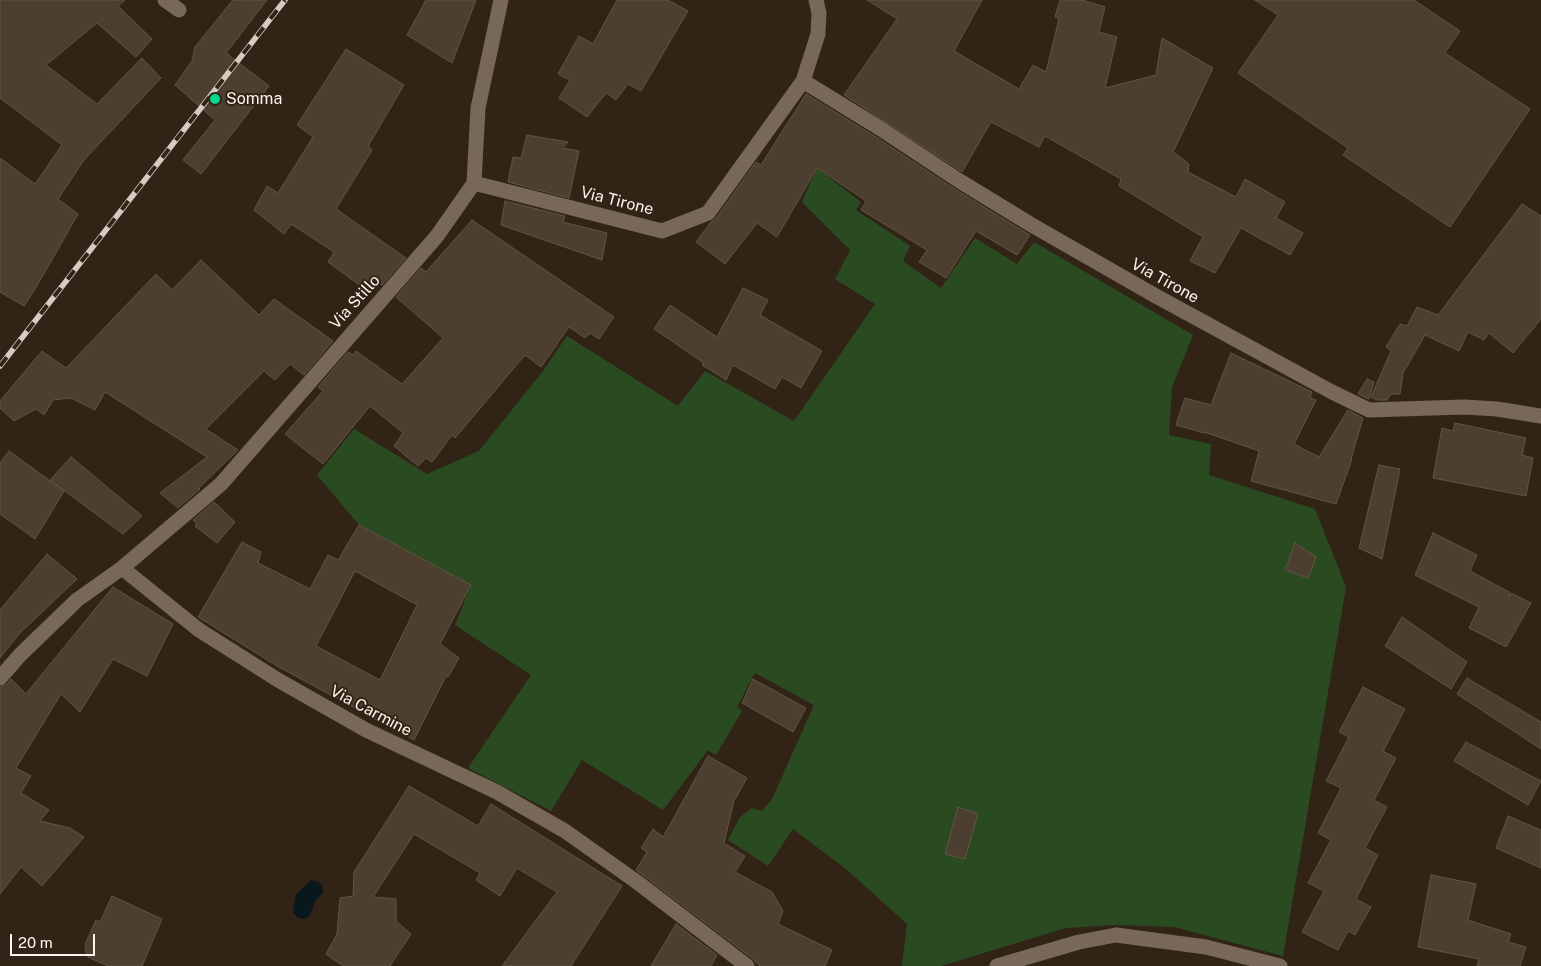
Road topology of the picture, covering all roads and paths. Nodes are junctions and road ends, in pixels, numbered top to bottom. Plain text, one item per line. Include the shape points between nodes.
1 (166, 0) edge
2 (501, 0) edge
3 (816, 0) edge
4 (179, 10) dead end
5 (803, 81) junction
6 (474, 183) junction
7 (1541, 416) edge
8 (122, 568) junction
9 (0, 678) edge
10 (747, 966) edge
11 (996, 966) edge
12 (1280, 966) edge

1 - 4 street
2 - 6 street via 478,108
3 - 5 street, Via Tirone via 818,34
5 - 6 street, Via Tirone via 708,213 662,231
5 - 7 street, Via Tirone via 1038,228 1154,295 1370,410 1464,406
6 - 8 street, Via Stillo via 437,236 221,484
8 - 9 street via 77,600 20,654
8 - 10 street, Via Carmine via 199,630 278,680 366,730 497,792 565,831
11 - 12 street via 1116,935 1206,947

